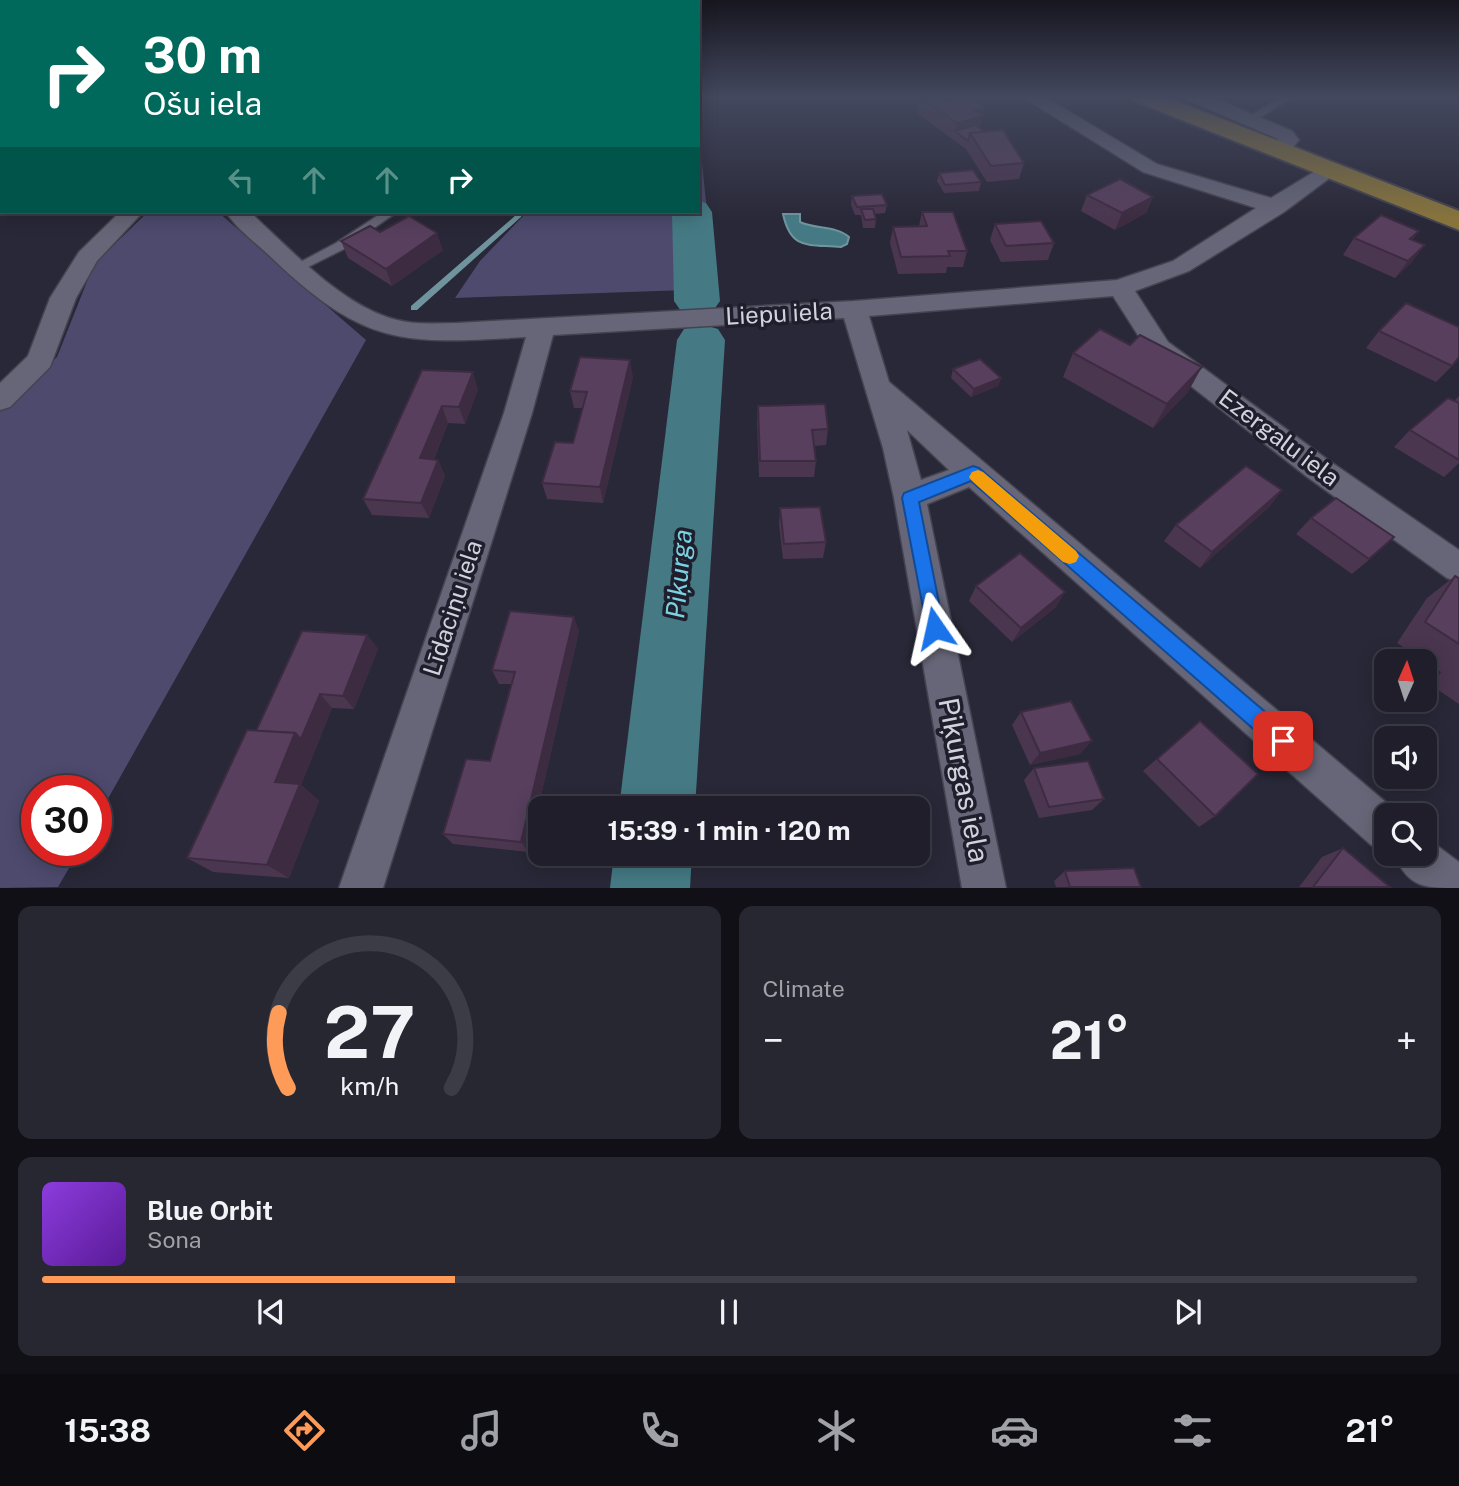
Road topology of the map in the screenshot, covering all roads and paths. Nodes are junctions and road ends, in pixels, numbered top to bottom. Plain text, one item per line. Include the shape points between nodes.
1 (1099, 137) edge
2 (1267, 137) edge
3 (1272, 137) edge
4 (1275, 140) junction
5 (1329, 171) junction
6 (1276, 207) junction
7 (130, 214) edge
8 (239, 214) edge
9 (388, 214) edge
10 (1459, 221) edge
11 (297, 267) junction
12 (1120, 288) junction
13 (854, 309) junction
14 (542, 328) junction
15 (877, 387) junction
16 (0, 400) edge
17 (973, 473) junction
18 (910, 498) junction
19 (1459, 568) edge
20 (1374, 820) edge
21 (1430, 866) edge
22 (361, 887) edge
23 (984, 887) edge
24 (1457, 887) edge

1 - 6 street via 1150,168
2 - 4 main road
3 - 4 street
4 - 5 main road
5 - 6 street, Liepu iela
5 - 10 main road
6 - 12 street, Liepu iela via 1181,266
7 - 16 street via 86,257 63,298 40,360
8 - 11 street, Liepu iela
9 - 11 lane
11 - 14 street, Liepu iela via 357,312 386,326 415,332
12 - 13 street, Liepu iela
12 - 19 street, Ezergalu iela via 1159,348
13 - 14 street, Liepu iela
13 - 15 street, Piķurgas iela
14 - 22 street, Līdaciņu iela
15 - 17 street
15 - 18 street, Piķurgas iela
17 - 18 street
17 - 20 street
18 - 23 street, Piķurgas iela
21 - 24 street

